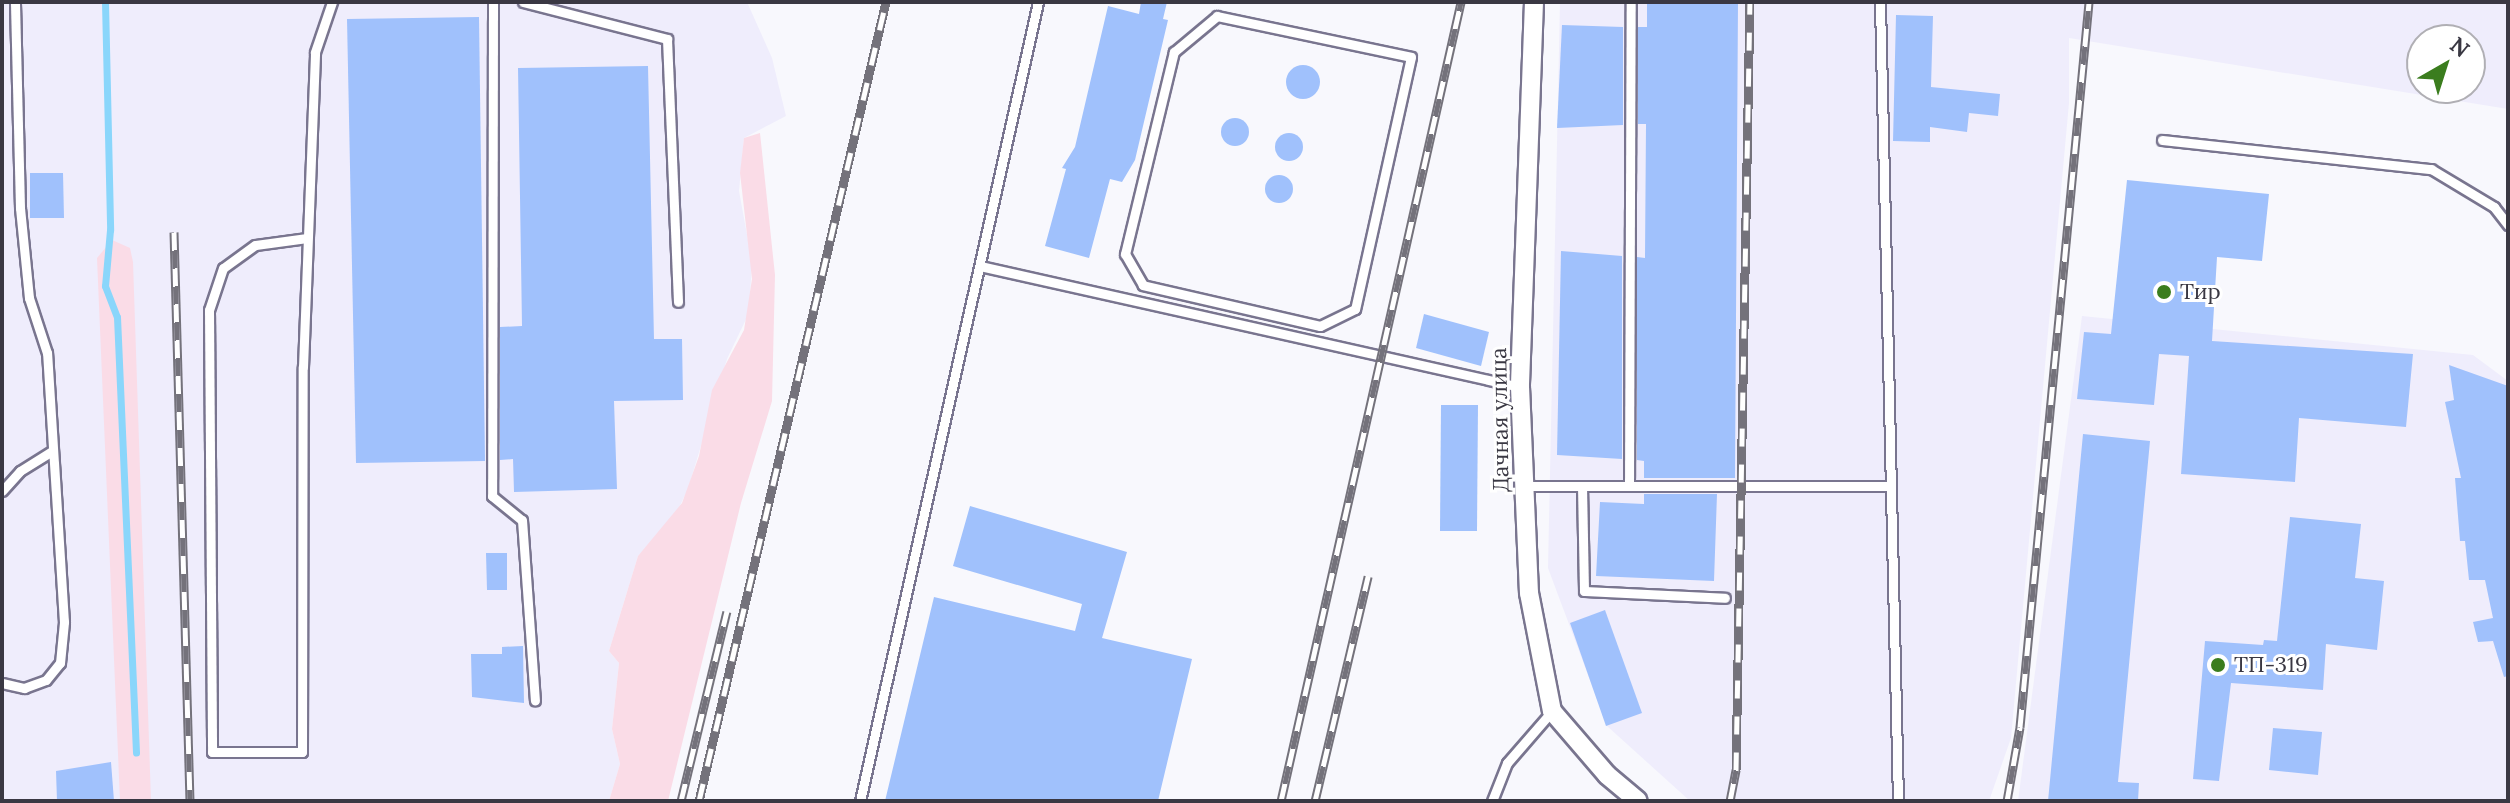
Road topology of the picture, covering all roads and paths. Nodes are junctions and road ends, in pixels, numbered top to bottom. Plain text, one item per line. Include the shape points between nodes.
1 (15, 2) edge
2 (332, 2) edge
3 (493, 2) edge
4 (523, 2) edge
5 (1038, 2) edge
6 (1534, 2) edge
7 (1631, 2) edge
8 (1880, 2) edge
9 (2162, 140) dead end
10 (2508, 225) edge
11 (307, 238) junction
12 (980, 266) junction
13 (678, 302) dead end
14 (1320, 326) joint
15 (1520, 387) junction
16 (53, 450) junction
17 (1524, 486) junction
18 (1582, 486) junction
19 (1629, 486) junction
20 (1890, 486) junction
21 (2, 491) edge
22 (1725, 598) dead end
23 (2, 683) edge
24 (535, 701) dead end
25 (1552, 711) junction
26 (860, 801) edge
27 (1492, 801) edge
28 (1638, 801) edge
29 (1898, 801) edge

1 - 16 lane via 20,208 29,298 47,353
2 - 11 lane via 315,52
3 - 24 lane via 492,496 522,520
4 - 13 lane via 667,39
5 - 12 lane
6 - 15 street, Дачная улица
7 - 19 lane
8 - 20 lane
9 - 10 lane via 2431,169 2494,207
11 - 11 lane via 302,752 212,752 209,310 223,268 255,245
12 - 15 lane
12 - 26 lane
14 - 14 lane via 1143,285 1125,254 1174,52 1217,16 1411,57 1355,309
15 - 17 street, Дачная улица
16 - 21 lane via 20,471
16 - 23 lane via 64,622 60,663 46,680 24,688
17 - 18 lane
17 - 25 street, Дачная улица via 1529,593
18 - 19 lane
18 - 22 lane via 1584,591
19 - 20 lane
20 - 29 lane
25 - 27 lane via 1507,763
25 - 28 street, Дачная улица via 1607,775

